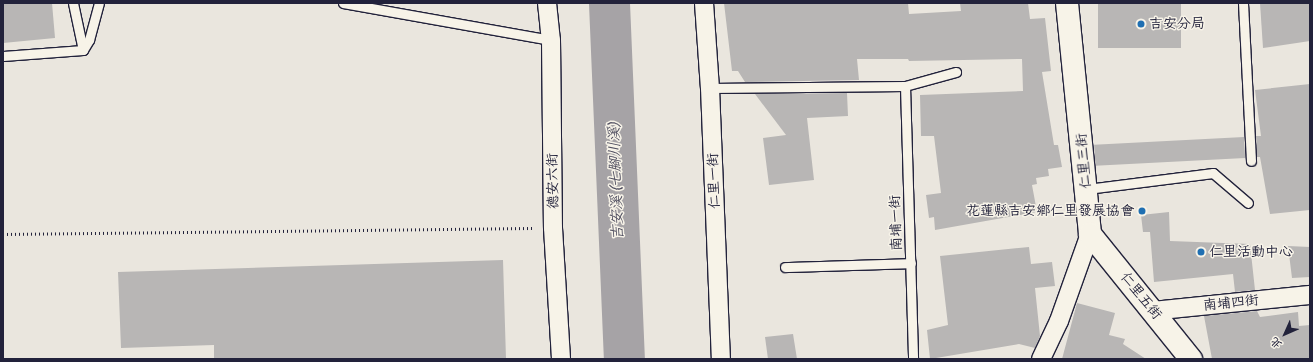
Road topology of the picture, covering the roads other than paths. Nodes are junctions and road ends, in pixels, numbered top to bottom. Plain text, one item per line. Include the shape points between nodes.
1 (73, 3) edge
2 (99, 3) edge
3 (343, 3) edge
4 (547, 3) edge
5 (704, 3) edge
6 (1067, 3) edge
7 (1242, 3) edge
8 (551, 40) junction
9 (83, 50) junction
10 (3, 56) edge
11 (956, 72) dead end
12 (905, 86) junction
13 (710, 88) junction
14 (1251, 161) dead end
15 (1086, 189) junction
16 (1248, 203) dead end
17 (1090, 234) junction
18 (911, 263) junction
19 (785, 267) dead end
20 (1310, 295) edge
21 (1152, 311) junction
22 (561, 359) edge
23 (721, 359) edge
24 (913, 359) edge
25 (1041, 359) edge
26 (1191, 359) edge

1 - 9 lane
2 - 9 lane via 89,40
3 - 8 lane
4 - 8 street, 德安六街
5 - 13 street, 仁里一街
6 - 15 street, 仁里三街
7 - 14 lane
8 - 22 street, 德安六街 via 553,228
9 - 10 lane
11 - 12 lane
12 - 13 lane
12 - 18 lane, 南埔一街
13 - 23 street, 仁里一街
15 - 16 lane via 1213,173
15 - 17 street, 仁里三街
17 - 21 street, 仁里五街
17 - 25 street, 仁里三街 via 1059,321
18 - 19 lane
18 - 24 lane, 南埔一街
20 - 21 street, 南埔四街
21 - 26 street, 仁里五街

